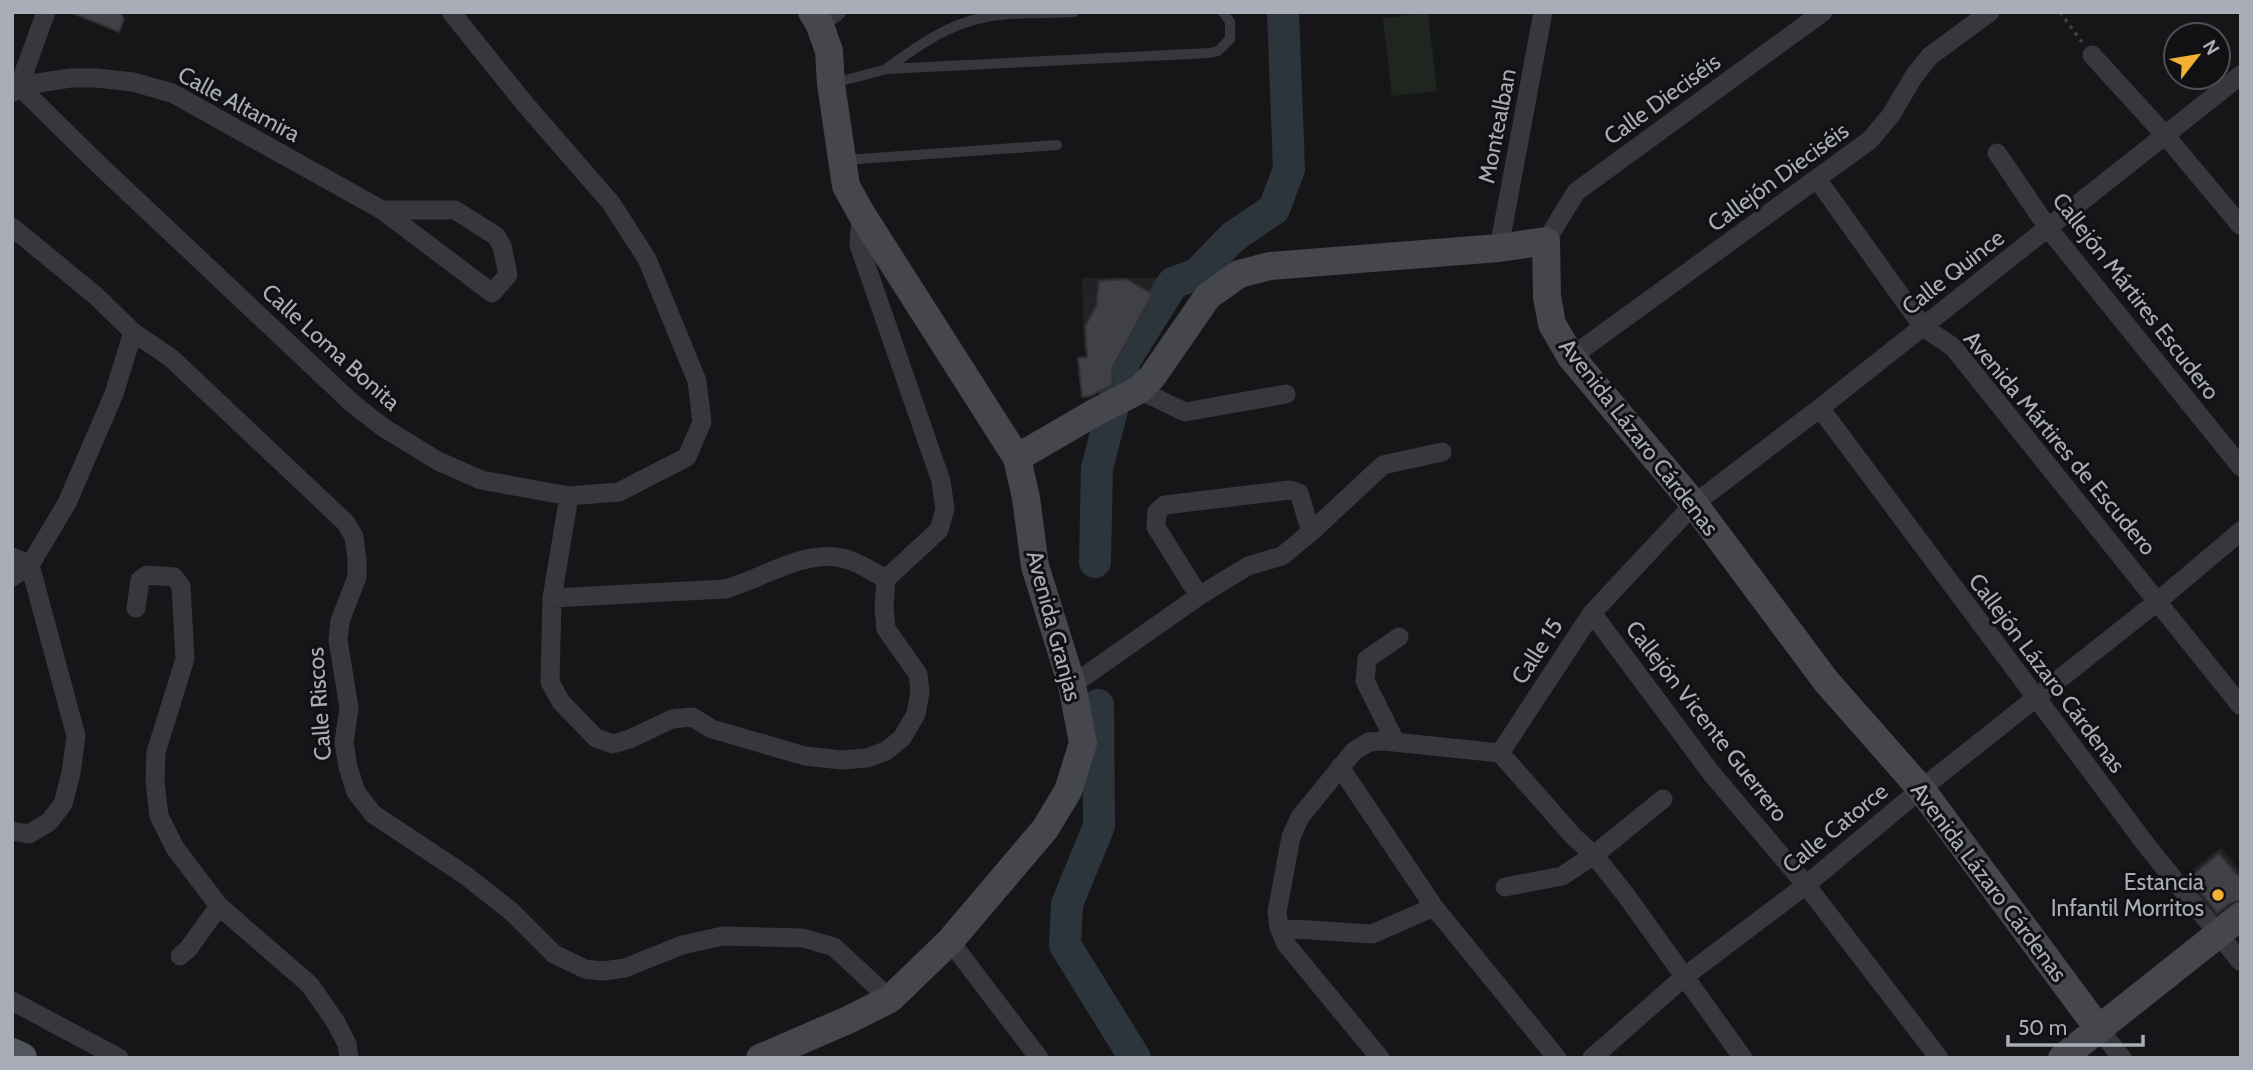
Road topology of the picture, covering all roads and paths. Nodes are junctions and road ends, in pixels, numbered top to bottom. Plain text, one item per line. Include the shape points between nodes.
1 (46, 12) edge
2 (451, 12) edge
3 (1074, 12) edge
4 (1223, 12) edge
5 (1543, 12) edge
6 (1823, 12) edge
7 (1990, 12) edge
8 (2060, 12) edge
9 (822, 16) edge
10 (2092, 55) joint
11 (887, 68) junction
12 (2241, 75) edge
13 (831, 84) junction
14 (16, 90) edge
15 (2165, 135) junction
16 (1058, 145) dead end
17 (1997, 153) dead end
18 (841, 160) junction
19 (1818, 179) junction
20 (382, 210) junction
21 (861, 213) junction
22 (2241, 226) edge
23 (12, 227) edge
24 (2048, 228) junction
25 (1546, 241) junction
26 (1499, 248) junction
27 (1923, 327) junction
28 (133, 332) junction
29 (1571, 357) junction
30 (1139, 390) junction
31 (1286, 394) dead end
32 (1820, 408) junction
33 (1442, 452) dead end
34 (1017, 458) junction
35 (2241, 467) edge
36 (569, 496) junction
37 (1694, 504) junction
38 (2241, 531) edge
39 (1311, 532) junction
40 (21, 561) edge
41 (12, 577) edge
42 (886, 579) junction
43 (1199, 596) junction
44 (552, 598) junction
45 (2158, 601) junction
46 (136, 608) dead end
47 (1592, 613) junction
48 (1399, 637) dead end
49 (1072, 685) junction
50 (2035, 699) junction
51 (2241, 706) edge
52 (1395, 741) junction
53 (1500, 753) junction
54 (1340, 767) junction
55 (1921, 789) junction
56 (1663, 799) dead end
57 (12, 831) edge
58 (1594, 855) junction
59 (1805, 885) junction
60 (1505, 887) dead end
61 (219, 906) junction
62 (1434, 907) junction
63 (2241, 916) edge
64 (1279, 928) junction
65 (2218, 934) junction
66 (950, 941) junction
67 (180, 956) dead end
68 (2241, 962) edge
69 (1684, 977) junction
70 (890, 999) junction
71 (12, 1001) edge
72 (2098, 1028) junction
73 (12, 1054) edge
74 (766, 1057) edge
75 (1378, 1057) edge
76 (21, 1058) edge
77 (119, 1058) edge
78 (349, 1058) edge
79 (1039, 1058) edge
80 (1558, 1058) edge
81 (1592, 1058) edge
82 (1743, 1058) edge
83 (1939, 1058) edge
84 (2062, 1058) edge
85 (2122, 1058) edge

1 - 14 street
2 - 36 street, Calle Loma Bonita via 611,203 647,258 697,380 702,422 687,457 619,492
3 - 11 lane via 985,17 962,23 926,40
4 - 11 lane via 1230,22 1230,39 1210,53
5 - 26 street, Montealban
6 - 25 street, Calle Dieciséis via 1576,192
7 - 19 street, Callejón Dieciséis via 1930,56 1870,140
8 - 10 path
9 - 13 main road, Avenida Granjas
10 - 15 street
11 - 13 lane
12 - 15 street, Calle Quince
13 - 18 main road, Avenida Granjas
14 - 20 street, Calle Altamira via 70,78 97,78 172,93
14 - 36 street, Calle Loma Bonita via 384,428 438,461 481,480
15 - 22 street
15 - 24 street, Calle Quince
16 - 18 lane
17 - 24 street, Callejón Mártires Escudero
18 - 21 main road, Avenida Granjas via 846,186
19 - 27 street, Avenida Mártires de Escudero
19 - 29 street, Callejón Dieciséis
20 - 20 street, Calle Altamira via 492,293 508,275 496,236 455,210
21 - 34 main road, Avenida Granjas
21 - 42 street via 859,245 940,481 945,509 939,530
23 - 28 street, Calle Riscos
24 - 27 street, Calle Quince
24 - 35 street, Callejón Mártires Escudero
25 - 26 main road
25 - 29 main road, Avenida Lázaro Cárdenas via 1552,324
26 - 30 main road via 1270,266 1239,274 1208,296
27 - 32 street, Calle Quince
27 - 45 street, Avenida Mártires de Escudero via 1953,347
28 - 40 street via 114,394 67,503
28 - 70 street, Calle Riscos via 172,358 346,523 354,537 357,577 340,621 338,640 349,708 344,742 356,792 373,814 465,875 512,912 554,954 585,969 625,968 682,945 723,936 803,938 834,947
29 - 37 main road, Avenida Lázaro Cárdenas
30 - 31 street via 1185,412
30 - 34 main road
32 - 37 street, Calle Quince
32 - 50 street, Callejón Lázaro Cárdenas
33 - 39 street via 1384,465
34 - 49 main road, Avenida Granjas via 1035,566
36 - 44 street
37 - 47 street, Calle 15
37 - 55 main road, Avenida Lázaro Cárdenas via 1826,681
38 - 45 street, Calle Catorce
39 - 43 street via 1282,556 1248,566
39 - 43 street via 1299,494 1290,490 1165,505 1157,512 1156,527
40 - 41 street
40 - 57 street via 76,736 63,804 49,822 29,834
42 - 44 street via 837,557 815,558 725,589
42 - 44 street via 886,629 918,674 916,714 902,738 886,751 841,760 804,756 712,729 691,717 672,719 613,744 596,738 561,702 550,682
43 - 49 street
45 - 50 street, Calle Catorce
45 - 51 street, Avenida Mártires de Escudero
46 - 61 street via 140,580 148,575 174,577 181,586 185,659 156,752 159,817 174,848
47 - 53 street, Calle 15
47 - 59 street, Callejón Vicente Guerrero via 1712,775
48 - 52 street via 1367,659 1365,681
49 - 66 main road, Avenida Granjas via 1083,743 1068,791 1045,829
50 - 55 street, Calle Catorce
50 - 65 street, Callejón Lázaro Cárdenas
52 - 53 street
52 - 54 street via 1369,742
53 - 58 street
54 - 62 street
54 - 64 street via 1300,817 1291,836 1277,912
55 - 59 street, Calle Catorce
55 - 72 main road, Avenida Lázaro Cárdenas
56 - 58 street
58 - 60 street via 1562,876
58 - 69 street
59 - 69 street, Calle Catorce
59 - 83 street, Callejón Vicente Guerrero
61 - 67 street
61 - 78 street via 310,985 335,1021
62 - 64 street via 1372,934
62 - 80 street
63 - 65 main road
64 - 75 street via 1286,944
65 - 68 street, Callejón Lázaro Cárdenas
65 - 72 main road
66 - 70 main road, Avenida Granjas
66 - 79 street
69 - 81 street, Calle Catorce
69 - 82 street
70 - 74 main road, Avenida Granjas
71 - 77 street
72 - 84 main road
72 - 85 street, Avenida Lázaro Cárdenas
73 - 76 main road

